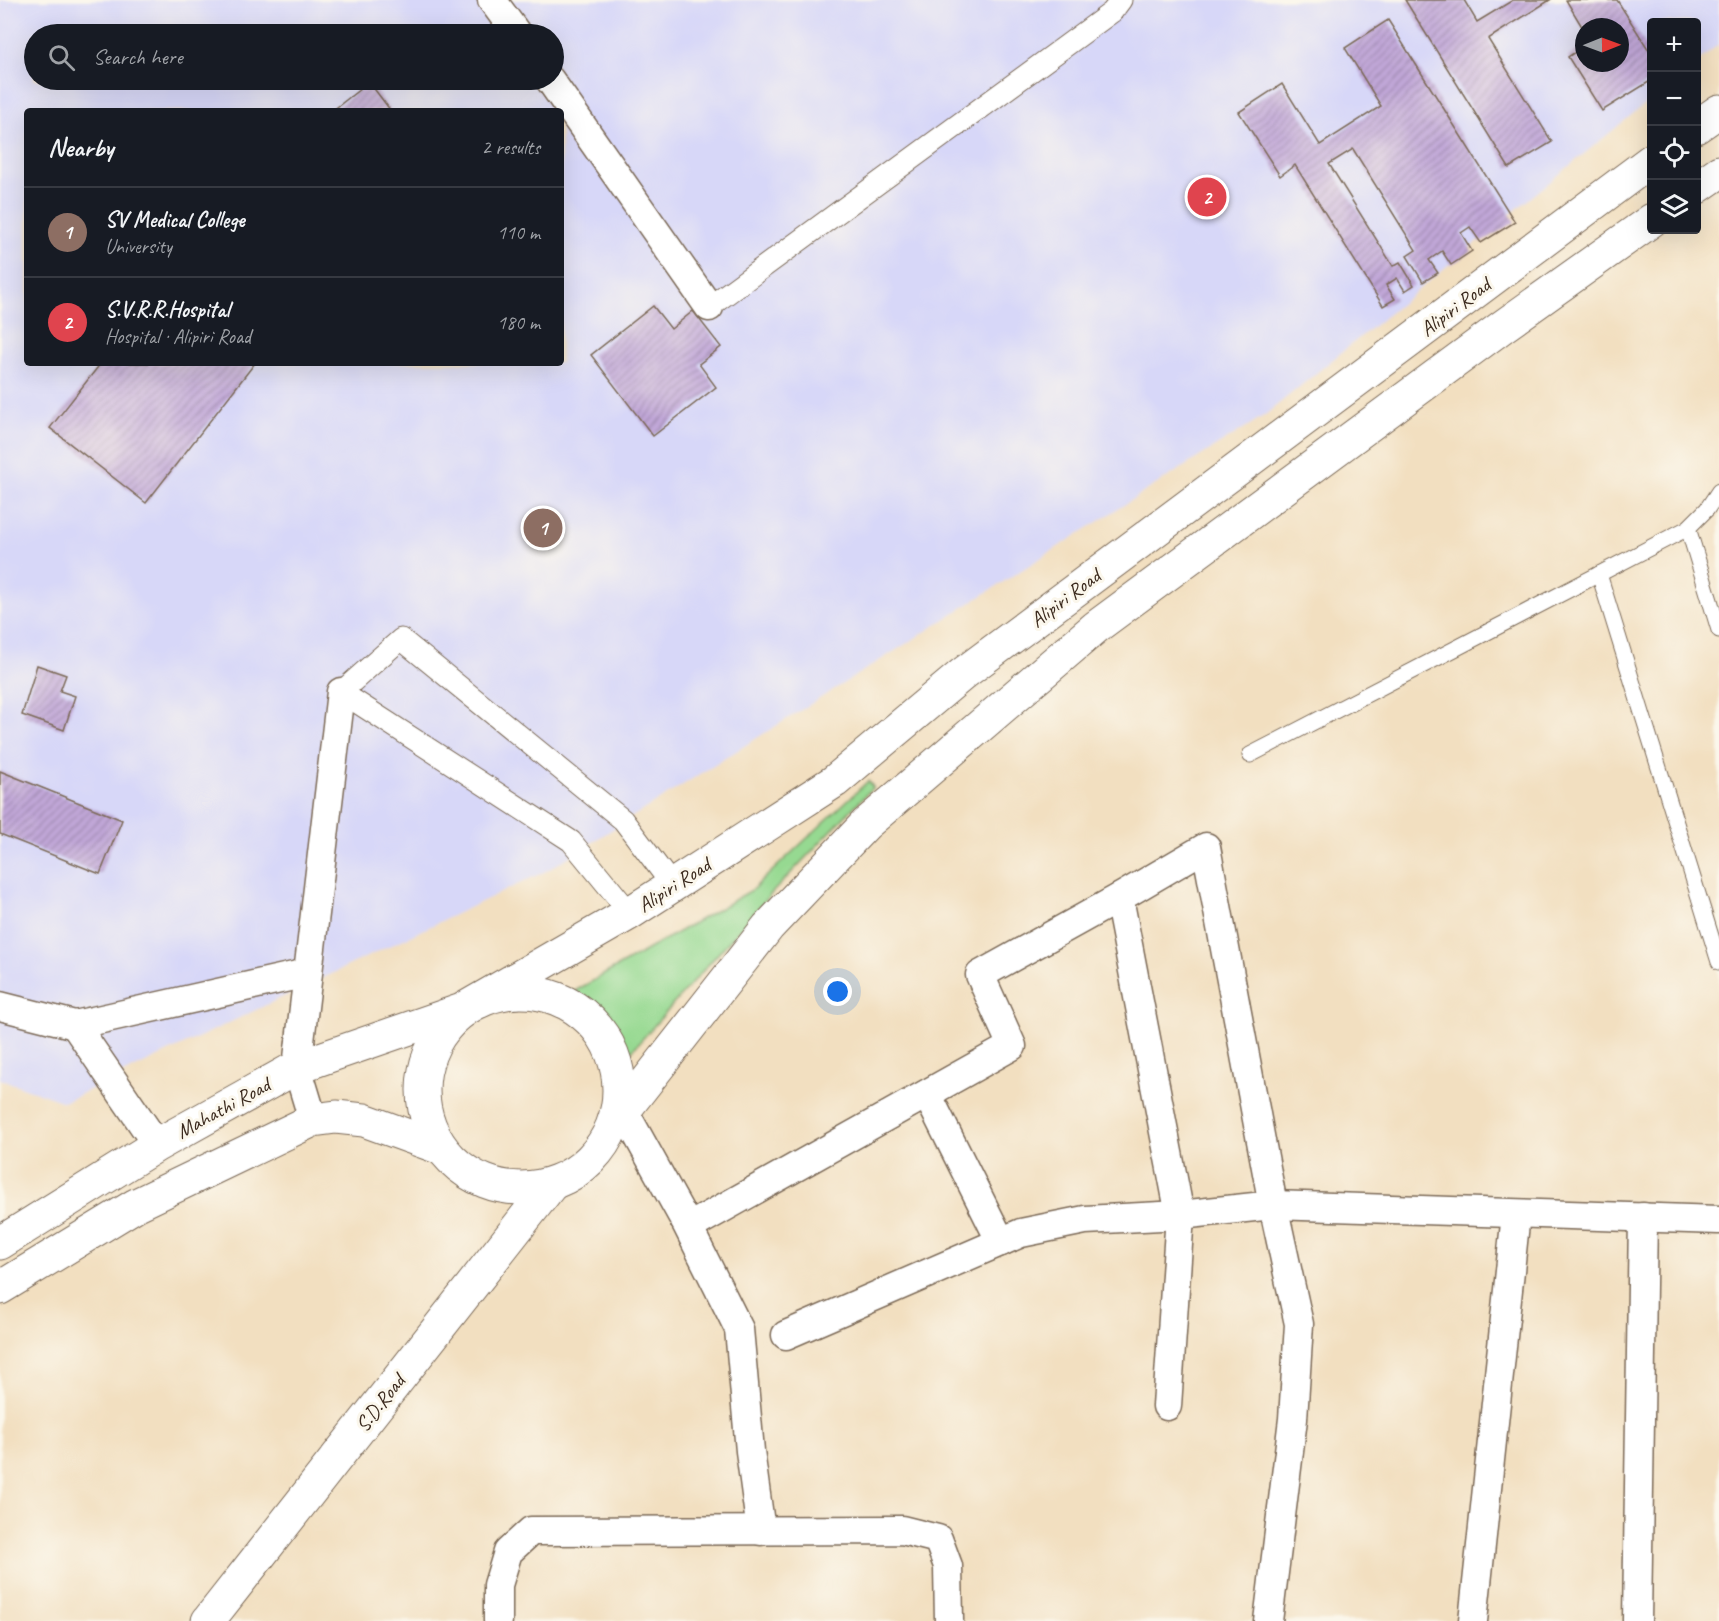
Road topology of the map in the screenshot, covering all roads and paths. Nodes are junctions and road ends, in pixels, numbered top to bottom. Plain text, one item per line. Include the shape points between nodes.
1 (492, 0) edge
2 (1121, 0) edge
3 (510, 24) edge
4 (557, 90) edge
5 (1719, 111) edge
6 (1697, 126) edge
7 (1647, 164) edge
8 (1719, 172) edge
9 (1701, 185) edge
10 (1647, 224) edge
11 (709, 307) joint
12 (1719, 491) edge
13 (1688, 528) junction
14 (1599, 574) junction
15 (1719, 630) edge
16 (341, 692) junction
17 (1250, 755) dead end
18 (672, 885) junction
19 (1119, 898) junction
20 (630, 913) junction
21 (1719, 962) edge
22 (308, 973) junction
23 (0, 1006) edge
24 (462, 1010) junction
25 (75, 1025) junction
26 (297, 1067) junction
27 (927, 1094) junction
28 (619, 1117) junction
29 (313, 1120) junction
30 (157, 1145) junction
31 (441, 1148) junction
32 (551, 1185) junction
33 (1273, 1205) junction
34 (1516, 1214) junction
35 (1180, 1215) junction
36 (1644, 1217) junction
37 (1719, 1220) edge
38 (685, 1221) junction
39 (1001, 1242) junction
40 (0, 1243) edge
41 (0, 1288) edge
42 (786, 1335) dead end
43 (1167, 1406) dead end
44 (760, 1531) junction
45 (208, 1621) edge
46 (498, 1621) edge
47 (949, 1621) edge
48 (1268, 1621) edge
49 (1473, 1621) edge
50 (1637, 1621) edge

1 - 3 street
2 - 11 street via 1112,12
4 - 11 street
5 - 6 street
7 - 18 street, Alipiri Road via 964,673 835,781
8 - 9 street
10 - 28 street, Alipiri Road via 1096,627 866,824 768,927
12 - 13 lane
13 - 14 lane
13 - 15 lane
14 - 17 lane
14 - 21 lane
16 - 18 street via 401,639 623,820
16 - 20 street via 571,841
16 - 22 street
18 - 20 street, Alipiri Road
19 - 27 street via 980,975 1012,1046
19 - 33 street via 1206,847
19 - 35 street
20 - 24 street, Alipiri Road
22 - 25 street
22 - 26 street
23 - 25 street
24 - 26 street, Mahathi Road
24 - 28 street via 492,996 523,991 553,996 580,1011 602,1033 615,1061
24 - 31 street via 443,1031 428,1058 423,1089 427,1120
25 - 30 street
26 - 29 street
26 - 30 street, Mahathi Road
27 - 38 street via 698,1222
27 - 39 street
28 - 32 street via 600,1150 578,1171
28 - 38 street
29 - 31 street via 364,1120
29 - 41 street via 136,1205
30 - 40 street, Mahathi Road
31 - 32 street via 462,1170 490,1184 520,1190
32 - 45 street, S.D.Road
33 - 34 street
33 - 35 street
33 - 48 street via 1299,1324 1293,1419
34 - 36 street
34 - 49 street
35 - 39 street via 1085,1220 1021,1233
35 - 43 street
36 - 37 street
36 - 50 street
38 - 44 street via 739,1329
39 - 42 street
44 - 46 street via 531,1531 508,1552 498,1585
44 - 47 street via 903,1530 938,1539 948,1566

